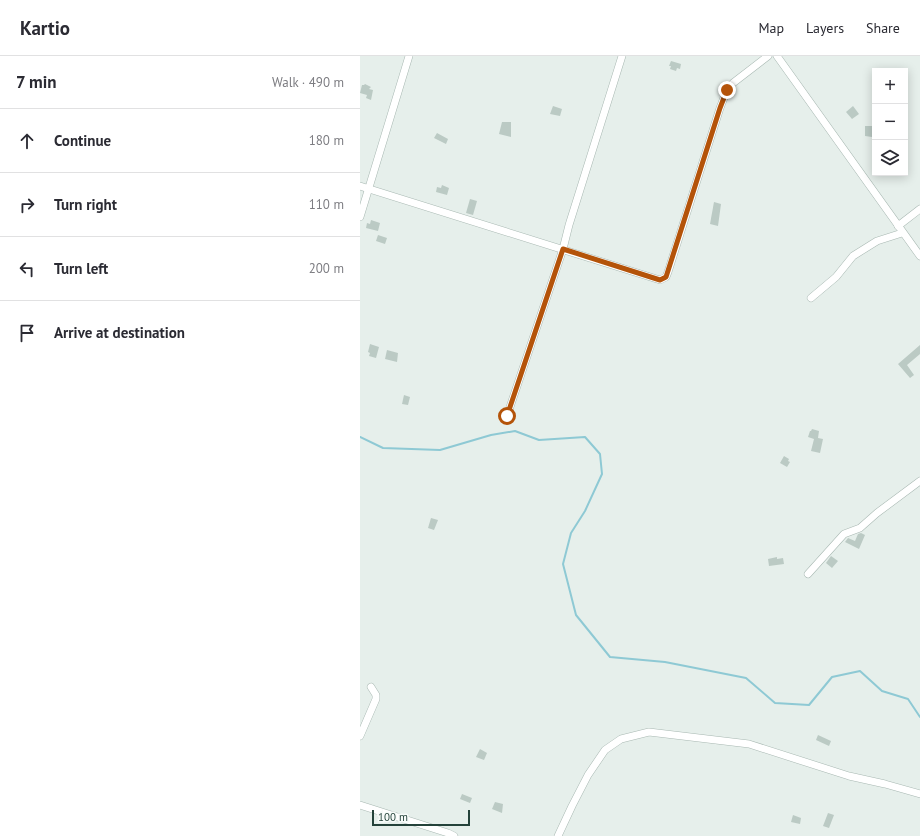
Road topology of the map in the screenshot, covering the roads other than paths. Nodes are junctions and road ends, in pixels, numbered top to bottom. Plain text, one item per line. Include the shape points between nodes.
1 (409, 56) edge
2 (622, 56) edge
3 (768, 56) edge
4 (777, 56) edge
5 (360, 186) edge
6 (369, 188) junction
7 (920, 209) edge
8 (360, 217) edge
9 (898, 226) junction
10 (902, 232) junction
11 (563, 249) junction
12 (920, 256) edge
13 (811, 298) dead end
14 (507, 416) dead end
15 (920, 481) edge
16 (808, 574) dead end
17 (372, 687) dead end
18 (360, 736) edge
19 (920, 794) edge
20 (360, 805) edge
21 (454, 836) edge
22 (558, 836) edge

1 - 6 street
2 - 11 street
3 - 11 street via 727,90 666,277 660,280
4 - 9 street
5 - 6 street
6 - 8 street
6 - 11 street
7 - 9 street
9 - 10 street
10 - 12 street
10 - 13 street via 877,240 852,256 836,277
11 - 14 street
15 - 16 street via 860,528 844,534
17 - 18 street via 376,699
19 - 22 street via 849,776 749,744 649,732 621,739 605,750 588,775
20 - 21 street

